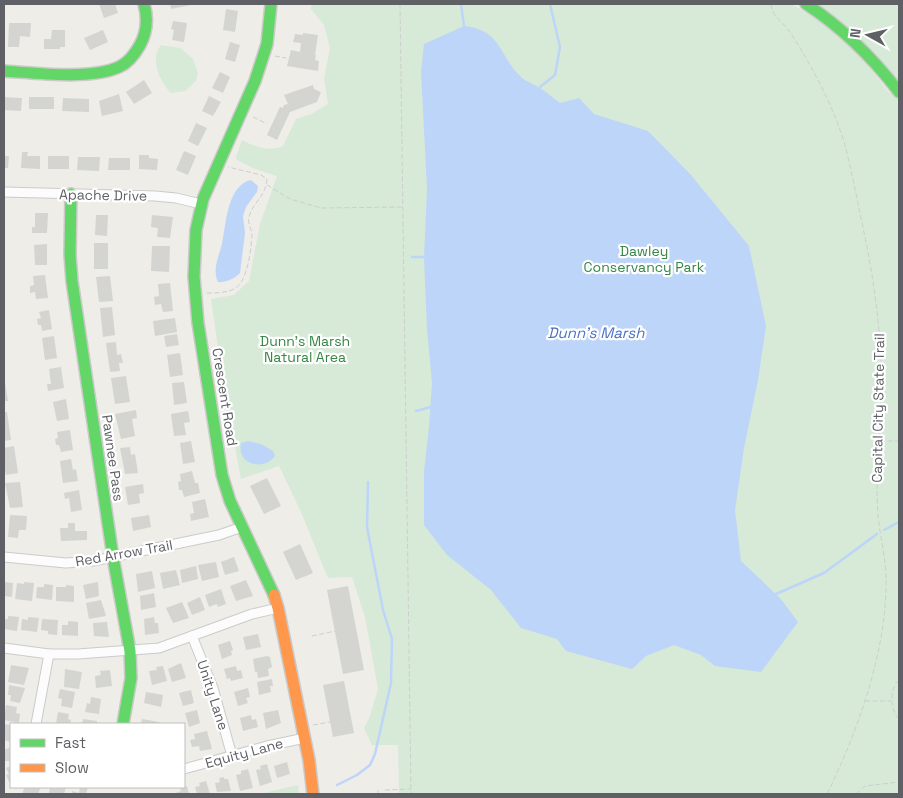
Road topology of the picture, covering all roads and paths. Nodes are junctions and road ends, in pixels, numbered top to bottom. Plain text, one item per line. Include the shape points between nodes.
1 (144, 4) edge
2 (271, 4) edge
3 (400, 4) edge
4 (772, 4) edge
5 (806, 4) edge
6 (4, 71) edge
7 (899, 92) edge
8 (252, 116) dead end
9 (267, 124) dead end
10 (218, 162) junction
11 (266, 185) junction
12 (4, 192) edge
13 (71, 194) junction
14 (201, 204) junction
15 (403, 207) junction
16 (194, 295) junction
17 (879, 441) junction
18 (899, 441) edge
19 (242, 527) junction
20 (4, 557) edge
21 (113, 557) junction
22 (278, 608) junction
23 (335, 631) dead end
24 (192, 636) junction
25 (312, 636) dead end
26 (4, 648) edge
27 (130, 651) junction
28 (49, 654) junction
29 (899, 680) edge
30 (891, 700) junction
31 (864, 701) junction
32 (899, 719) edge
33 (330, 722) dead end
34 (36, 723) edge
35 (123, 723) edge
36 (304, 733) junction
37 (232, 756) junction
38 (185, 770) edge
39 (899, 782) edge
40 (410, 789) junction
41 (378, 790) dead end
42 (385, 790) dead end
43 (313, 794) edge
44 (378, 794) edge
45 (411, 794) edge
46 (828, 794) edge
47 (856, 794) edge

1 - 6 street via 147,23 144,37 130,60 118,68 101,73
2 - 10 street, Crescent Road via 263,62
3 - 15 path
4 - 17 path, Capital City State Trail via 772,11 788,28 827,99 848,159 878,310 881,373
5 - 7 street via 858,43
8 - 9 path
10 - 11 path via 261,175 267,179
10 - 14 street, Crescent Road
11 - 15 path via 290,199 321,208
11 - 16 path via 263,195 250,211 248,220 252,233 246,274 237,287 222,293
12 - 13 street, Apache Drive
13 - 14 street, Apache Drive via 155,196
13 - 21 street, Pawnee Pass via 72,281
14 - 16 street, Crescent Road via 195,245
15 - 40 path
16 - 19 street, Crescent Road via 223,479
17 - 18 path
17 - 31 path, Capital City State Trail via 878,514 886,584 883,626
19 - 21 street, Red Arrow Trail via 219,536
19 - 22 street, Crescent Road via 267,576
20 - 21 street, Red Arrow Trail via 66,563
21 - 27 street, Pawnee Pass
22 - 24 street
22 - 36 street, Crescent Road
23 - 25 path
24 - 27 street via 159,648
24 - 37 street, Unity Lane via 213,688
26 - 28 street
27 - 28 street
27 - 35 street, Pawnee Pass via 131,678
28 - 34 street
29 - 30 path
30 - 31 path
30 - 32 path
31 - 46 path, Capital City State Trail via 840,770
33 - 36 path
36 - 37 street, Equity Lane
36 - 43 street, Crescent Road
37 - 38 street, Equity Lane
39 - 47 path via 865,786
40 - 42 path
40 - 45 path
41 - 44 path

